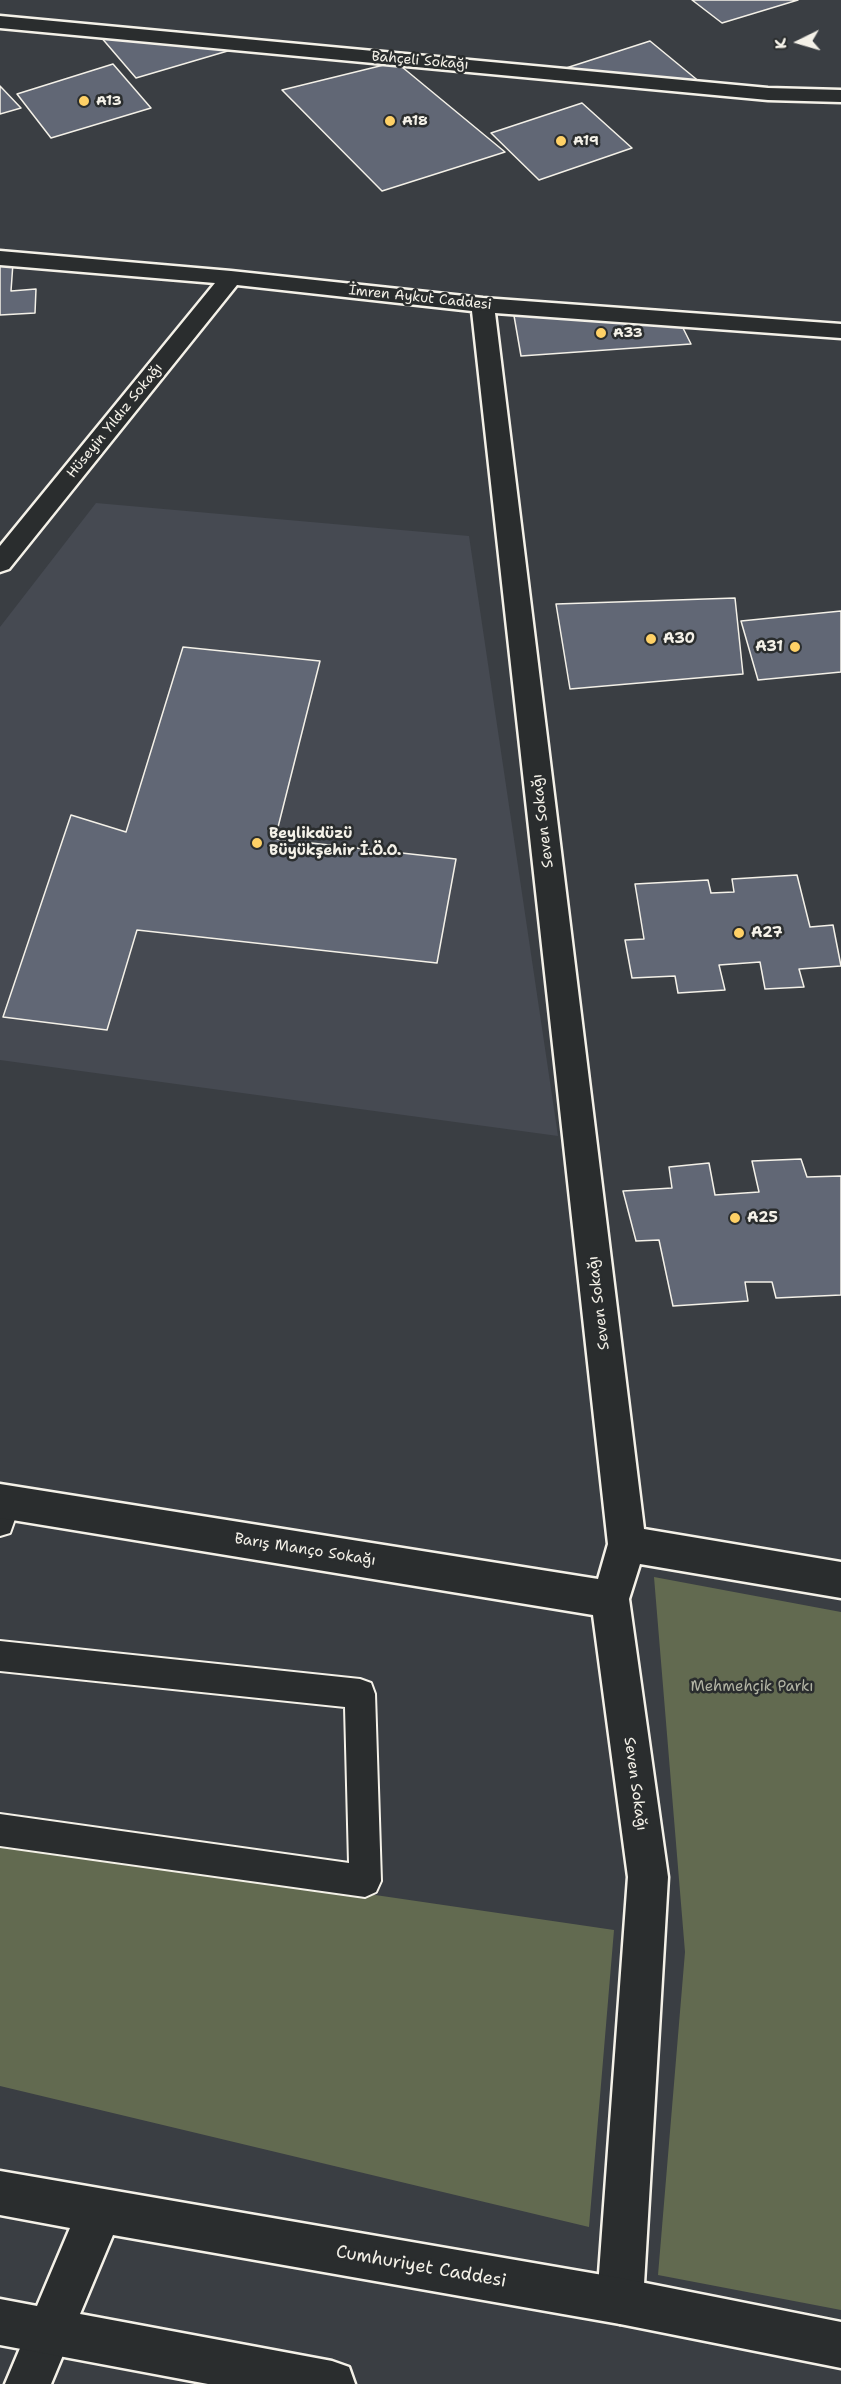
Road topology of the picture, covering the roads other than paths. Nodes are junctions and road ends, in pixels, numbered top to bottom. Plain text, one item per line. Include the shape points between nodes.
1 (0, 22) edge
2 (841, 96) edge
3 (0, 258) edge
4 (231, 278) junction
5 (483, 304) junction
6 (841, 331) edge
7 (0, 563) edge
8 (2, 1508) edge
9 (627, 1544) junction
10 (841, 1580) edge
11 (610, 1599) junction
12 (0, 1656) edge
13 (0, 1830) edge
14 (0, 2193) edge
15 (100, 2211) junction
16 (620, 2301) junction
17 (0, 2322) edge
18 (50, 2331) junction
19 (841, 2345) edge
20 (28, 2384) edge
21 (332, 2384) edge

1 - 2 street, Bahçeli Sokağı via 768,94
3 - 4 street, İmren Aykut Caddesi
4 - 5 street, İmren Aykut Caddesi
4 - 7 street, Hüseyin Yıldız Sokağı
5 - 6 street, İmren Aykut Caddesi
5 - 9 street, Seven Sokağı
8 - 11 street, Barış Manço Sokağı
9 - 10 street
9 - 11 street, Seven Sokağı
11 - 16 street, Seven Sokağı via 648,1877
12 - 13 lane via 360,1694 365,1881
14 - 15 street, Cumhuriyet Caddesi
15 - 16 street, Cumhuriyet Caddesi
15 - 18 street
16 - 19 street, Cumhuriyet Caddesi
17 - 18 street
18 - 20 street
18 - 21 street

